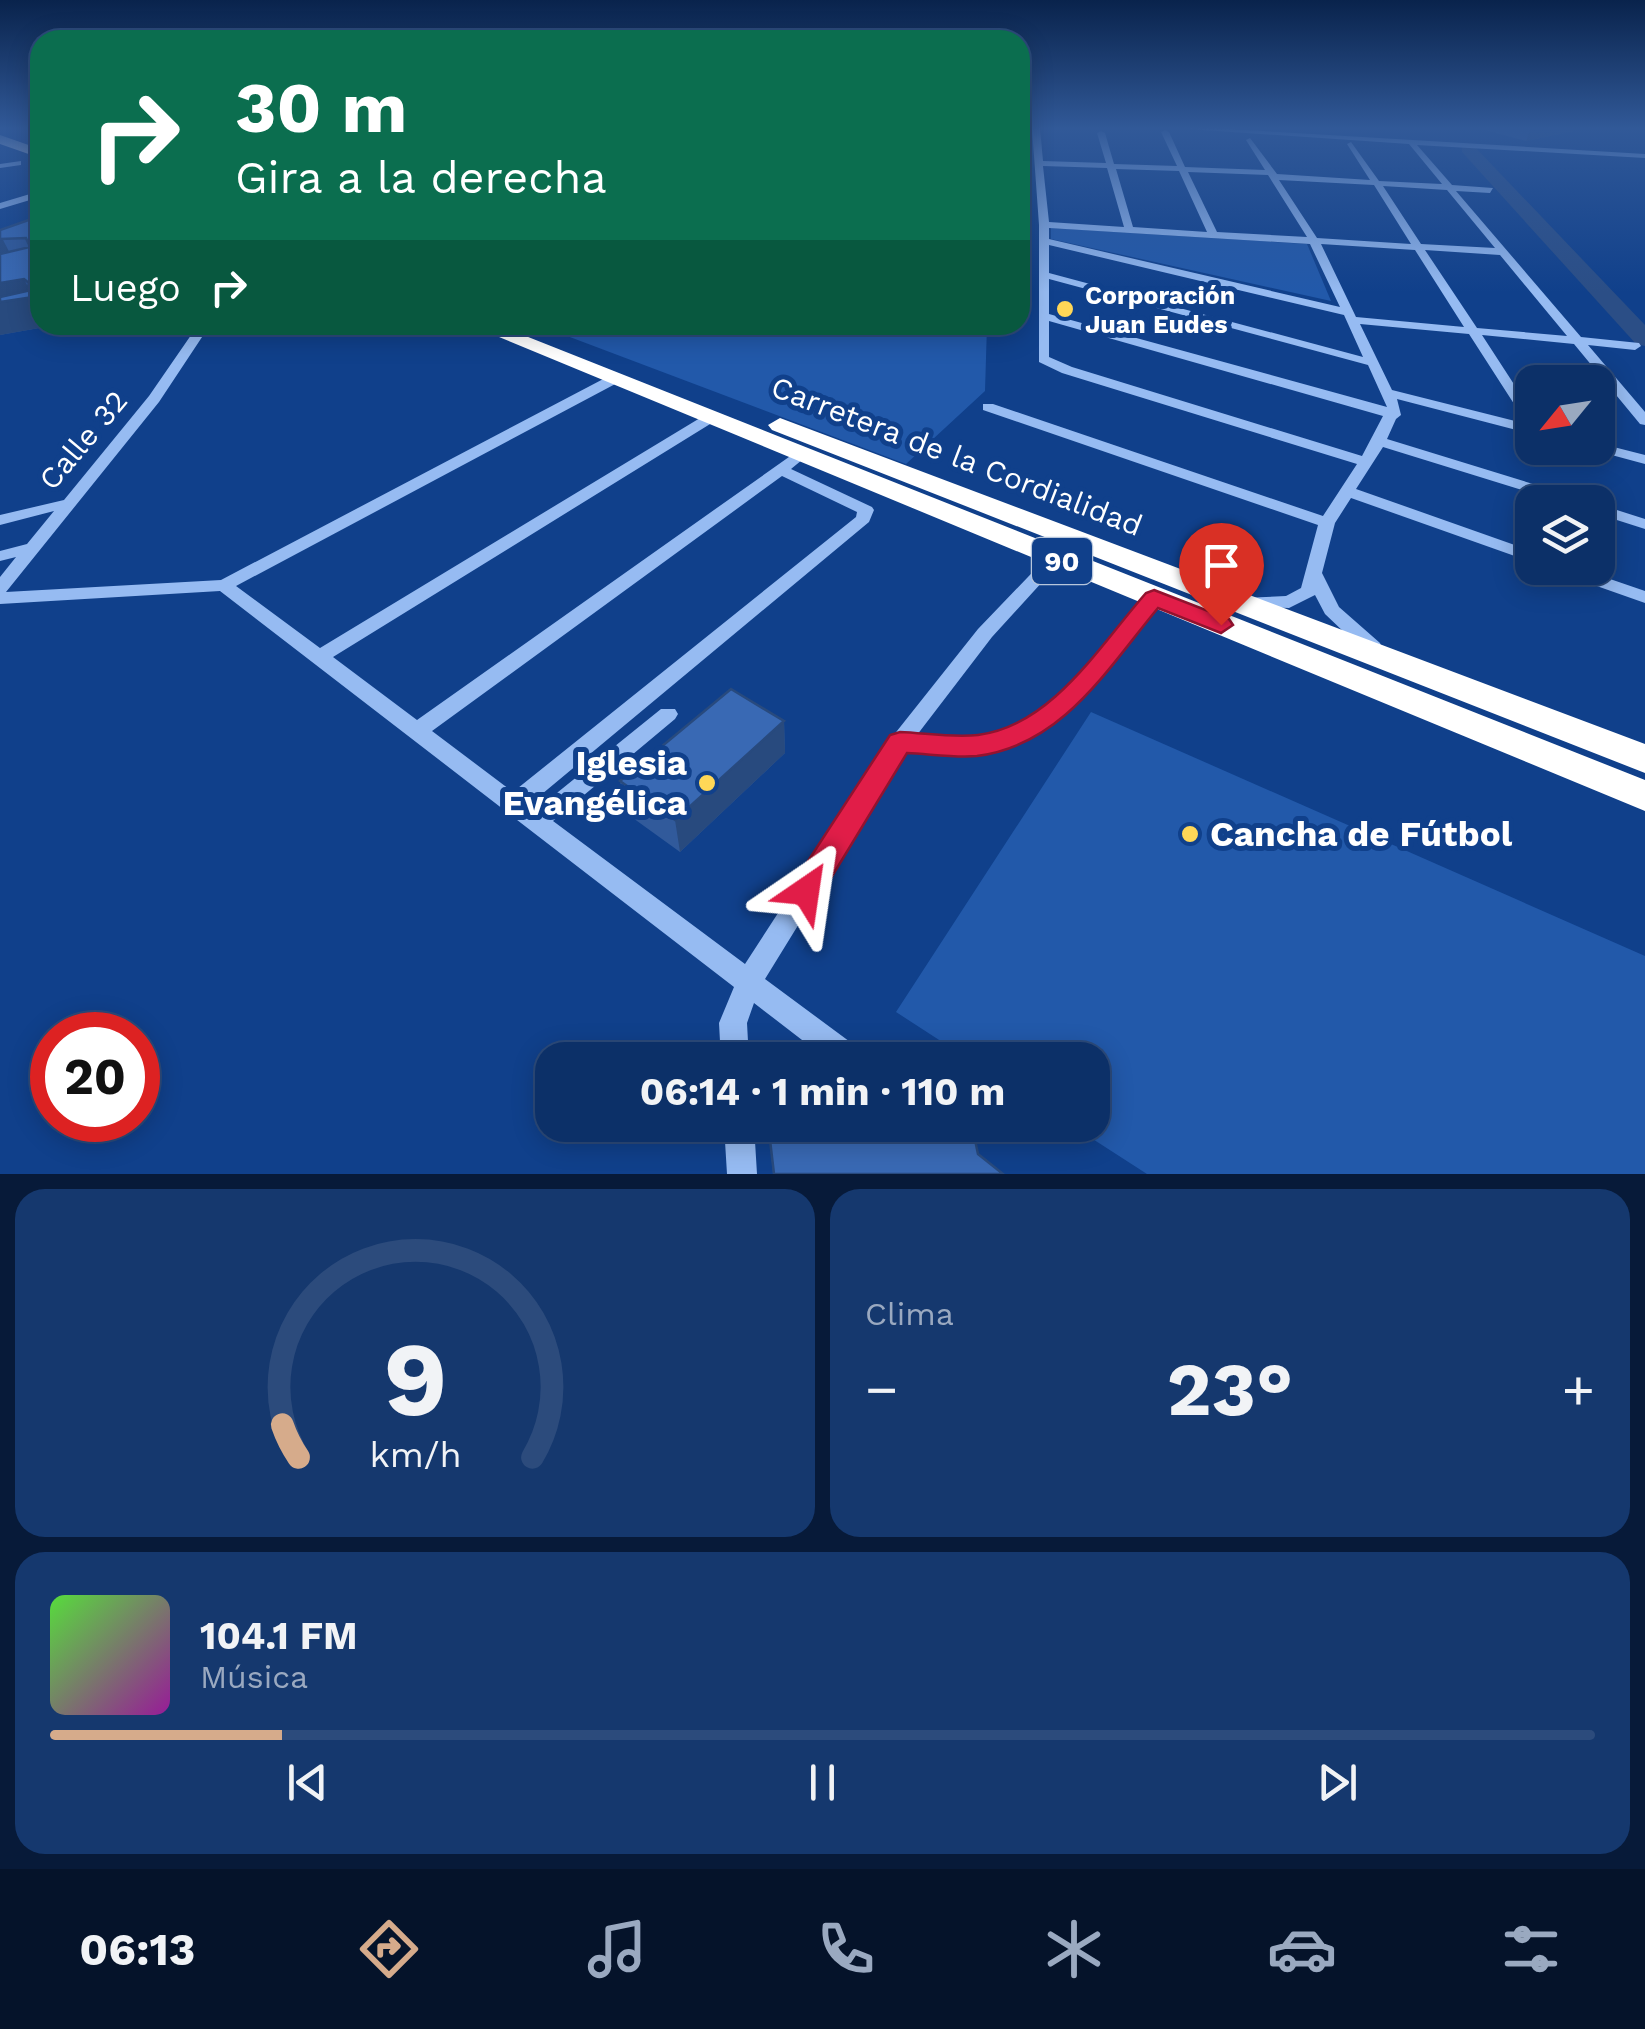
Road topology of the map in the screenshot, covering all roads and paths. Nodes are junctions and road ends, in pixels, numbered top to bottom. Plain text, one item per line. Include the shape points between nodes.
1 (1041, 183) edge
2 (1116, 183) edge
3 (1189, 183) edge
4 (1280, 183) edge
5 (1377, 183) joint
6 (1445, 183) edge
7 (1450, 188) junction
8 (1490, 190) dead end
9 (30, 197) edge
10 (0, 206) edge
11 (1044, 225) junction
12 (1129, 229) junction
13 (1213, 234) junction
14 (1043, 240) junction
15 (1314, 241) junction
16 (1418, 248) junction
17 (1504, 252) junction
18 (1045, 274) junction
19 (1043, 316) junction
20 (1352, 316) junction
21 (1470, 331) junction
22 (199, 335) edge
23 (504, 335) edge
24 (550, 335) edge
25 (1581, 341) junction
26 (1635, 346) dead end
27 (1373, 363) junction
28 (614, 380) junction
29 (1389, 393) junction
30 (1515, 397) edge
31 (988, 406) dead end
32 (1394, 415) junction
33 (710, 418) junction
34 (1645, 421) edge
35 (1515, 426) edge
36 (1379, 442) junction
37 (1615, 452) edge
38 (1645, 460) edge
39 (1365, 462) junction
40 (791, 463) junction
41 (1520, 485) edge
42 (1349, 492) junction
43 (65, 504) junction
44 (1615, 514) edge
45 (0, 520) edge
46 (1327, 522) junction
47 (1645, 524) edge
48 (32, 548) junction
49 (1515, 551) edge
50 (0, 556) edge
51 (1056, 558) junction
52 (1315, 576) junction
53 (224, 585) junction
54 (1613, 585) edge
55 (0, 588) edge
56 (1645, 596) edge
57 (0, 598) edge
58 (1154, 598) junction
59 (1228, 599) junction
60 (319, 656) junction
61 (1398, 664) junction
62 (668, 714) dead end
63 (417, 731) junction
64 (900, 742) junction
65 (1645, 759) edge
66 (1645, 796) edge
67 (515, 803) junction
68 (538, 821) junction
69 (750, 980) junction
70 (734, 1042) edge
71 (828, 1042) edge
72 (740, 1142) edge
73 (742, 1174) edge

1 - 11 street
2 - 12 street
3 - 13 street
4 - 15 street
5 - 7 street
5 - 16 street
6 - 7 street
7 - 8 street
7 - 17 street
9 - 10 street
11 - 12 street
11 - 14 street
12 - 13 street
13 - 15 street
14 - 18 street
14 - 20 street
15 - 16 street
15 - 20 street
16 - 17 street
16 - 21 street
17 - 25 street
18 - 19 street
18 - 27 street
19 - 32 street
19 - 39 street via 1043,359 1052,365
20 - 21 street
20 - 27 street
21 - 25 street
21 - 30 street
22 - 43 street, Calle 32
23 - 28 highway, Carretera de la Cordialidad / 90
24 - 59 highway, Carretera de la Cordialidad / 90
25 - 26 street
25 - 34 street
27 - 29 street
28 - 33 highway, Carretera de la Cordialidad / 90
28 - 53 street
29 - 32 street
29 - 35 street
31 - 46 street
32 - 36 street
33 - 40 highway, Carretera de la Cordialidad / 90
33 - 60 street
36 - 39 street
36 - 41 street
37 - 38 street
39 - 42 street
40 - 51 highway, Carretera de la Cordialidad / 90
40 - 63 street
40 - 67 street via 866,510 863,519
42 - 46 street
42 - 49 street
43 - 45 street
43 - 48 street, Calle 32
44 - 47 street
46 - 52 street
48 - 50 street
48 - 55 street, Calle 32
51 - 58 highway, Carretera de la Cordialidad / 90
51 - 64 street
52 - 59 street via 1309,591 1289,602
52 - 61 street via 1348,629
53 - 57 street
53 - 60 street
54 - 56 street
58 - 64 street via 1058,710 1023,734 976,746
58 - 66 highway, Carretera de la Cordialidad / 90
59 - 61 highway, Carretera de la Cordialidad / 90
60 - 63 street
61 - 65 highway, Carretera de la Cordialidad / 90
62 - 68 street
63 - 67 street
64 - 69 street
67 - 68 street
68 - 69 street
69 - 70 street via 733,1023
69 - 71 street
72 - 73 street

